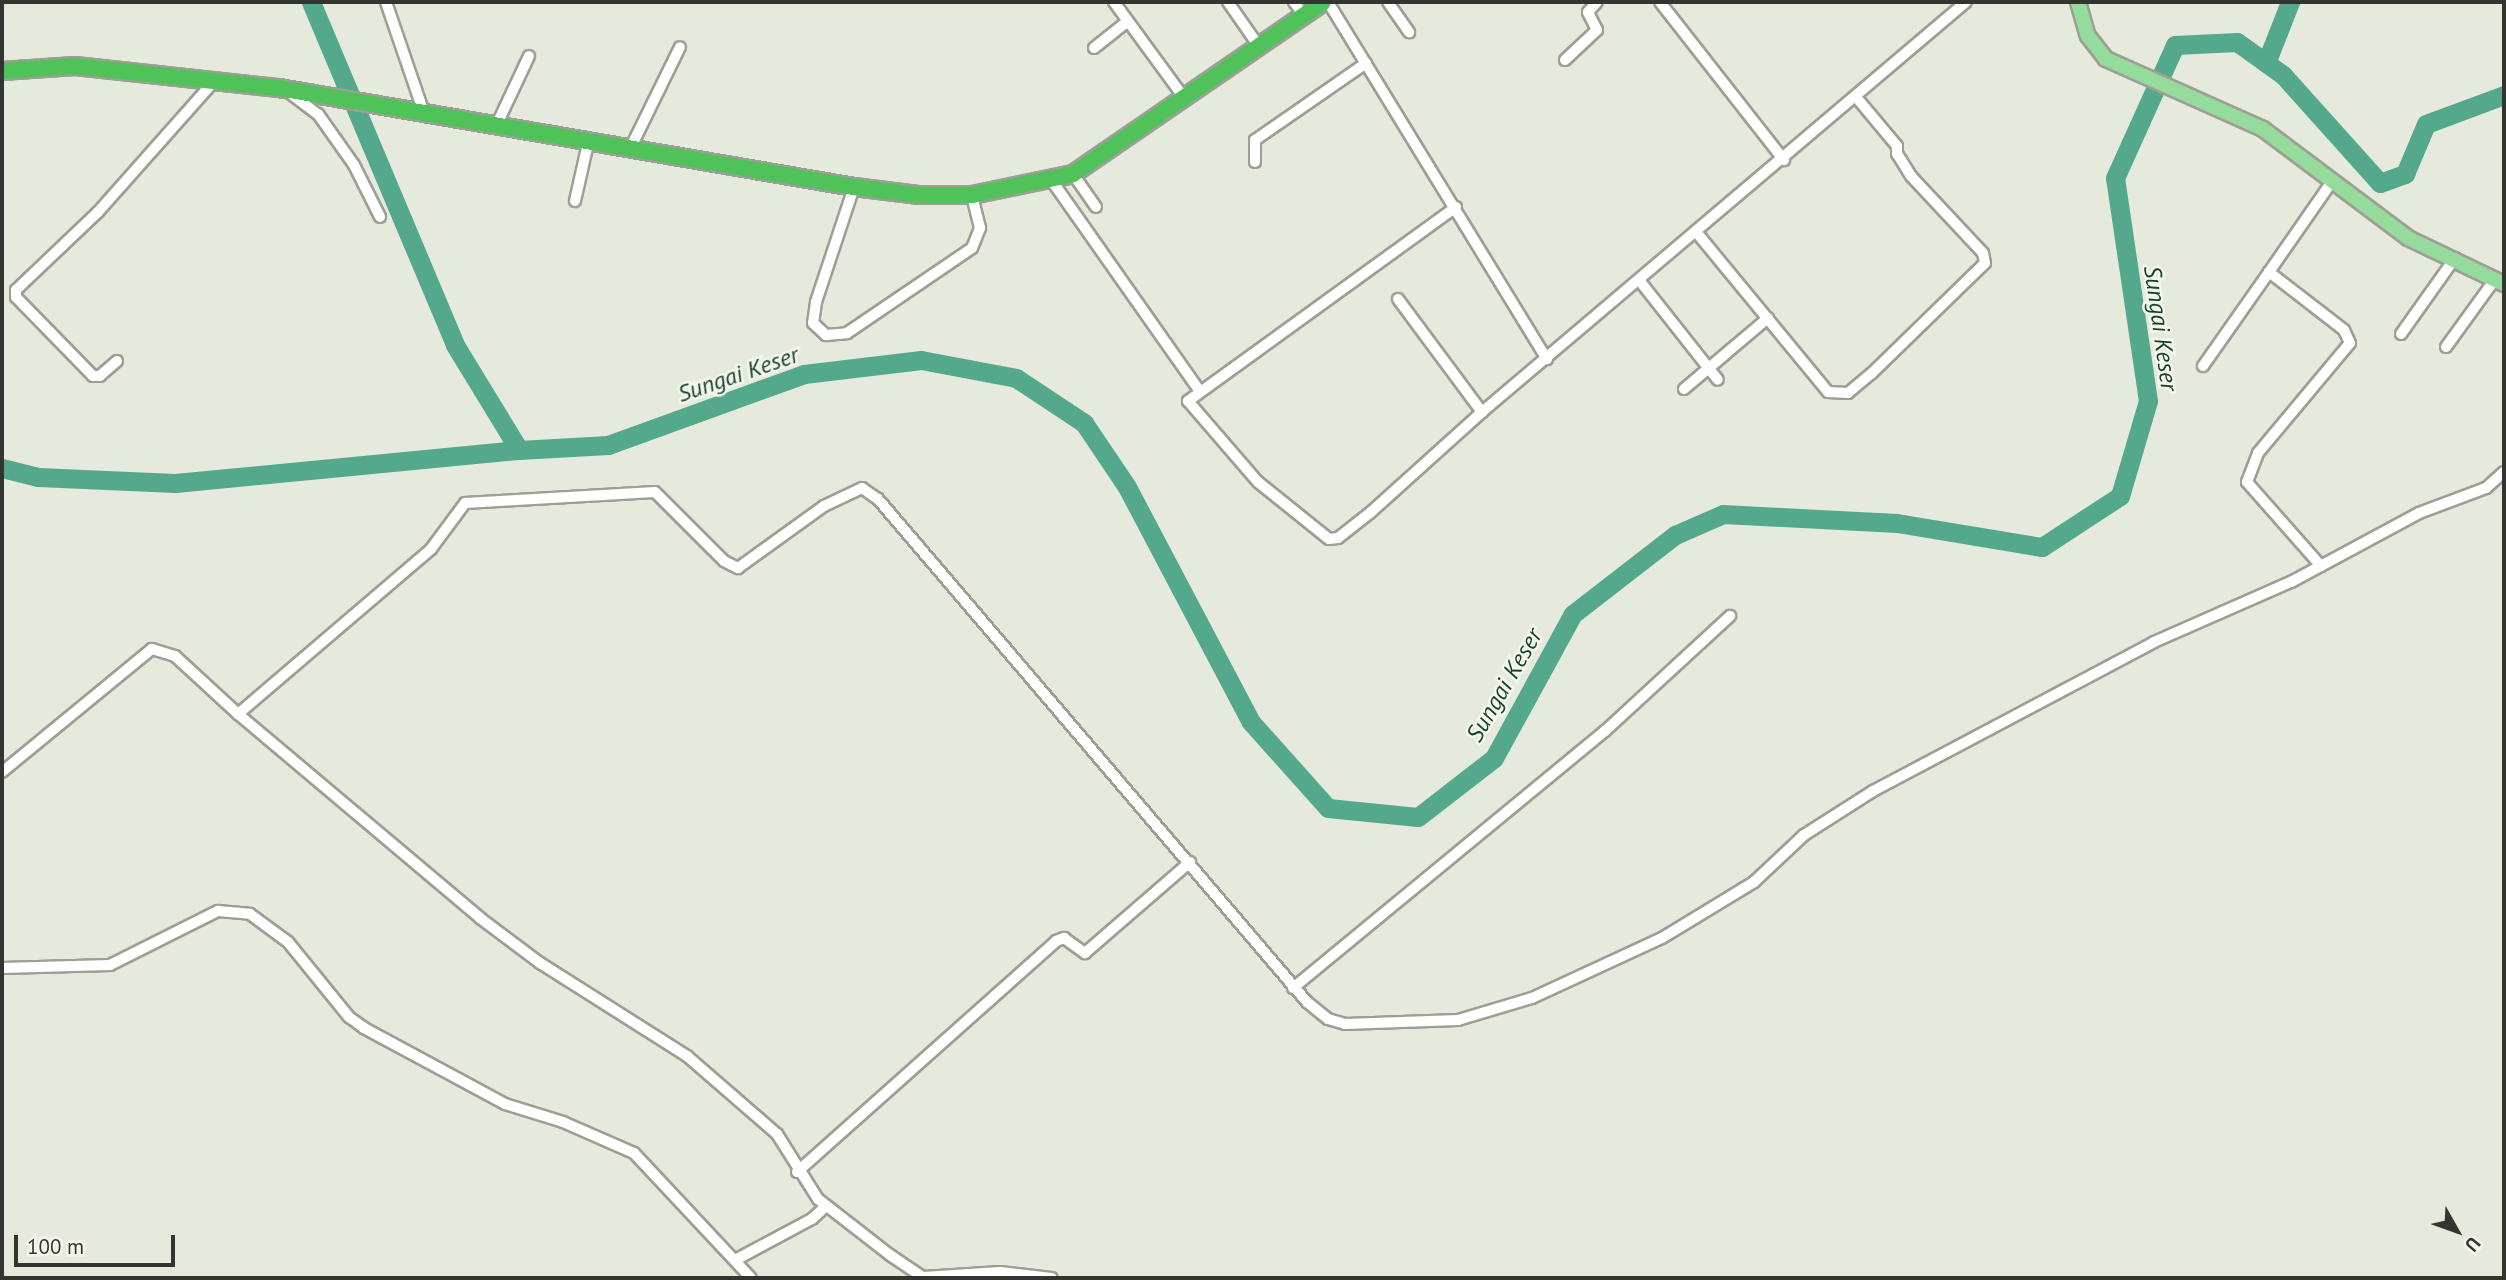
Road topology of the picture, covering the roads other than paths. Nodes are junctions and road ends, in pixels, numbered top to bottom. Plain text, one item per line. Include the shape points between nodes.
1 (386, 2) edge
2 (1114, 2) edge
3 (1228, 2) edge
4 (1323, 2) edge
5 (1328, 2) edge
6 (1388, 2) edge
7 (1597, 2) edge
8 (1660, 2) edge
9 (1966, 2) edge
10 (2078, 2) edge
11 (1298, 8) edge
12 (1128, 21) junction
13 (1409, 32) dead end
14 (1258, 45) junction
15 (680, 47) dead end
16 (1094, 48) dead end
17 (529, 56) dead end
18 (1565, 60) dead end
19 (1366, 63) junction
20 (2, 71) edge
21 (215, 80) junction
22 (279, 88) junction
23 (1856, 97) junction
24 (1185, 99) junction
25 (423, 110) junction
26 (497, 124) junction
27 (589, 139) junction
28 (631, 147) junction
29 (1784, 160) junction
30 (1255, 162) dead end
31 (1073, 174) junction
32 (2333, 180) junction
33 (1052, 181) junction
34 (854, 187) junction
35 (972, 195) junction
36 (575, 201) dead end
37 (1096, 207) dead end
38 (1456, 207) junction
39 (380, 217) dead end
40 (1697, 233) junction
41 (2455, 258) junction
42 (2269, 272) junction
43 (1639, 280) junction
44 (2500, 281) edge
45 (1398, 299) dead end
46 (1768, 317) junction
47 (2401, 334) dead end
48 (2446, 347) dead end
49 (1547, 359) junction
50 (117, 361) dead end
51 (2203, 366) dead end
52 (1708, 368) junction
53 (1718, 380) dead end
54 (1684, 389) dead end
55 (1199, 390) junction
56 (1482, 412) junction
57 (2504, 472) edge
58 (2321, 566) junction
59 (1730, 617) dead end
60 (239, 713) junction
61 (2, 772) edge
62 (1190, 862) junction
63 (2, 968) edge
64 (1293, 988) junction
65 (799, 1170) junction
66 (826, 1206) junction
67 (739, 1258) junction
68 (993, 1275) edge
69 (751, 1278) edge
70 (1052, 1278) edge

1 - 25 street
2 - 12 street
3 - 14 street
4 - 11 highway
5 - 19 street
6 - 13 street
7 - 18 street via 1588,12 1597,30
8 - 29 street
9 - 23 street
10 - 32 main road via 2094,47 2131,72 2263,129
11 - 14 highway
12 - 16 street
12 - 24 street
14 - 24 highway
15 - 28 street
17 - 26 street
19 - 30 street via 1255,139
19 - 38 street
20 - 21 highway via 75,66
21 - 22 highway
21 - 50 street via 98,212 16,290 16,297 93,376 100,376
22 - 25 highway
22 - 39 street via 318,114 354,165
23 - 29 street
23 - 46 street via 1897,146 1897,155 1911,176 1983,253 1985,263 1871,374 1838,396 1828,392
24 - 31 highway
25 - 26 highway
26 - 27 highway
27 - 28 highway
27 - 36 street
28 - 34 highway
29 - 40 street
31 - 33 highway
31 - 37 street
32 - 41 main road via 2408,238
32 - 42 street
33 - 35 highway
33 - 55 street
34 - 35 highway via 918,195
34 - 35 street via 816,302 813,323 826,335 847,333 972,248 980,228
38 - 49 street
38 - 55 street
40 - 43 street
40 - 46 street
41 - 44 main road
41 - 47 street
42 - 51 street
42 - 58 street via 2350,336 2346,353 2248,471 2251,490
43 - 49 street
43 - 52 street
44 - 48 street
45 - 56 street
46 - 52 street
49 - 56 street
52 - 53 street
52 - 54 street
55 - 56 street via 1188,401 1191,408 1258,482 1333,539 1371,512
57 - 58 street via 2486,488 2419,513
58 - 64 street via 2154,642 1873,791 1804,835 1765,873 1718,905 1662,938 1532,998 1458,1020 1378,1026 1328,1019
59 - 64 street via 1605,731
60 - 61 street via 175,656 152,649
60 - 62 street via 431,549 465,503 655,492 733,568 761,554 824,506 862,488 878,499 1020,670
60 - 65 street via 490,926 687,1056 777,1134
62 - 64 street
62 - 65 street via 1085,953 1065,938 1056,941
63 - 67 street via 110,965 218,911 250,914 288,943 349,1017 364,1028 505,1104 563,1122 634,1153
65 - 66 street
66 - 67 street via 812,1219
66 - 68 street via 923,1277
67 - 69 street
68 - 70 street via 1024,1272

